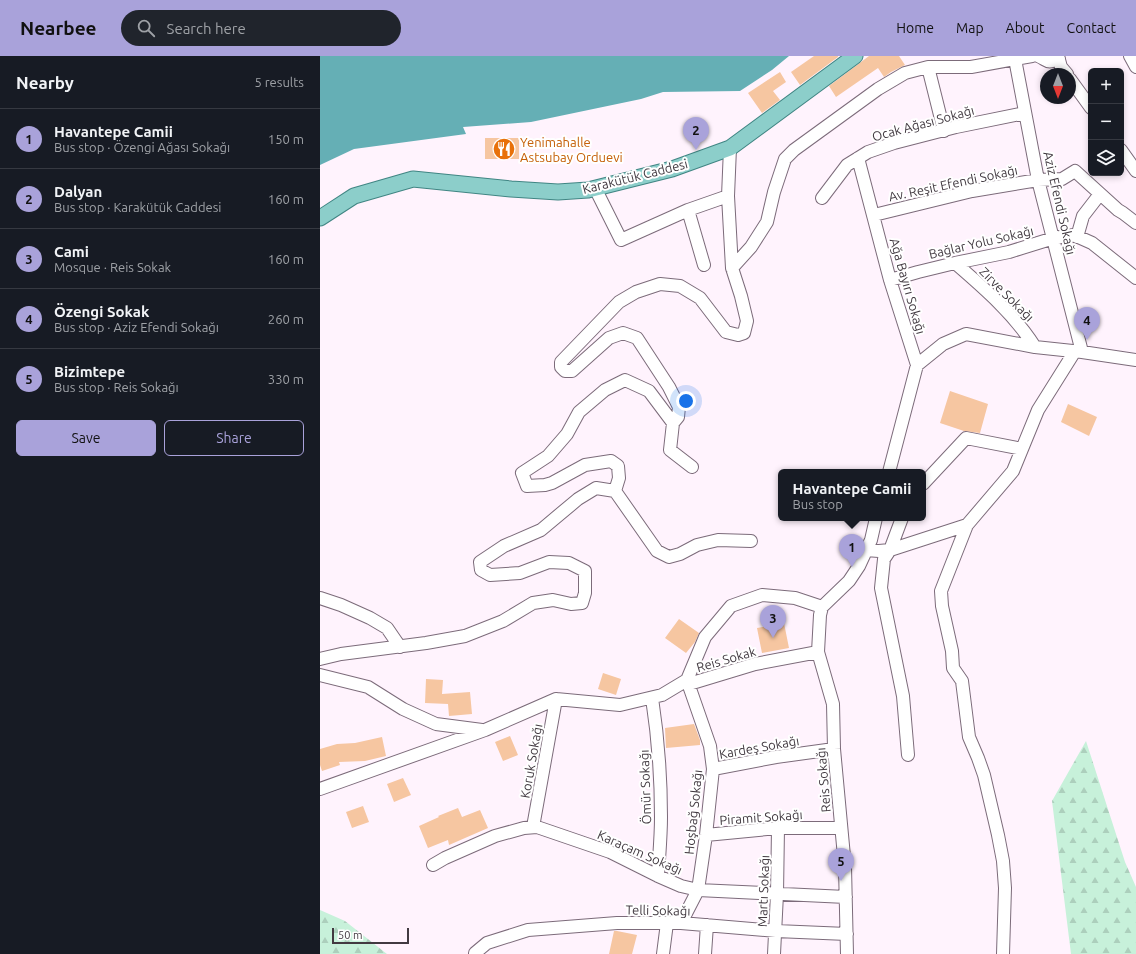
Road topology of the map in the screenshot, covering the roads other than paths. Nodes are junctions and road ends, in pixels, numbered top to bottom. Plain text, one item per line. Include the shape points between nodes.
1 (855, 56) edge
2 (1032, 56) edge
3 (1038, 56) edge
4 (1130, 56) edge
5 (1058, 57) edge
6 (1015, 59) junction
7 (928, 67) junction
8 (1136, 67) edge
9 (1062, 68) edge
10 (1076, 87) edge
11 (1088, 104) edge
12 (1026, 112) junction
13 (944, 131) junction
14 (730, 148) junction
15 (1124, 154) edge
16 (858, 158) junction
17 (1136, 171) edge
18 (1038, 180) junction
19 (595, 188) junction
20 (1100, 194) junction
21 (728, 196) junction
22 (822, 198) dead end
23 (688, 210) junction
24 (874, 215) junction
25 (320, 218) edge
26 (1136, 223) edge
27 (1077, 236) junction
28 (1054, 238) junction
29 (955, 263) junction
30 (704, 265) dead end
31 (732, 268) junction
32 (1136, 278) edge
33 (890, 280) junction
34 (1035, 347) junction
35 (1078, 351) junction
36 (1136, 360) edge
37 (917, 365) junction
38 (673, 423) junction
39 (1022, 449) junction
40 (692, 467) dead end
41 (890, 469) edge
42 (926, 481) edge
43 (615, 491) junction
44 (875, 521) edge
45 (901, 521) edge
46 (966, 524) junction
47 (751, 540) dead end
48 (866, 550) junction
49 (890, 550) junction
50 (320, 598) edge
51 (822, 607) junction
52 (400, 647) junction
53 (818, 652) junction
54 (320, 658) edge
55 (320, 675) edge
56 (688, 682) junction
57 (652, 698) junction
58 (556, 699) junction
59 (485, 730) junction
60 (834, 749) junction
61 (908, 755) dead end
62 (713, 769) junction
63 (320, 789) edge
64 (533, 827) junction
65 (778, 828) junction
66 (842, 828) junction
67 (706, 835) junction
68 (433, 865) dead end
69 (658, 876) junction
70 (698, 890) junction
71 (777, 894) junction
72 (846, 897) junction
73 (667, 923) junction
74 (681, 923) junction
75 (707, 925) junction
76 (776, 930) junction
77 (847, 934) junction
78 (476, 954) edge
79 (663, 954) edge
80 (705, 954) edge
81 (774, 954) edge
82 (847, 954) edge
83 (1003, 954) edge

1 - 14 main road, Karakütük Caddesi
2 - 6 street
3 - 5 street via 1047,62
4 - 8 street
5 - 9 street
6 - 7 street via 971,67
6 - 12 street, Aziz Efendi Sokağı
7 - 13 street
7 - 31 street via 905,73 878,89 785,159 767,222 751,247
10 - 11 street
12 - 13 street, Ocak Ağası Sokağı
12 - 18 street, Aziz Efendi Sokağı
13 - 16 street, Ocak Ağası Sokağı via 894,143
14 - 19 main road, Karakütük Caddesi via 672,169
14 - 21 street
15 - 17 street
16 - 22 street, Ocak Ağası Sokağı via 847,165
16 - 24 street, Ağa Bayırı Sokağı
18 - 20 street, Av. Reşit Efendi Sokağı via 1062,179 1075,171
18 - 24 street, Av. Reşit Efendi Sokağı via 972,191
18 - 28 street, Aziz Efendi Sokağı
19 - 23 street via 621,240
19 - 25 main road, Karakütük Caddesi via 558,192 413,179 354,196
20 - 26 street
20 - 27 street via 1083,216
21 - 23 street
21 - 31 street
23 - 30 street
24 - 33 street, Ağa Bayırı Sokağı
27 - 28 street, Bağlar Yolu Sokağı
27 - 32 street via 1092,243
28 - 29 street, Bağlar Yolu Sokağı via 1009,252
28 - 35 street, Aziz Efendi Sokağı
29 - 33 street, Bağlar Yolu Sokağı
29 - 34 street, Zirve Sokağı via 1004,308
31 - 38 street via 747,322 744,333 738,335 726,332 700,298 680,286 660,284 636,292 619,302 561,362 561,367 565,371 572,371 609,338 623,333 637,338 679,407 678,417
33 - 37 street, Ağa Bayırı Sokağı
34 - 35 street
34 - 37 street via 966,334 943,344
35 - 36 street
35 - 39 street via 1038,410
37 - 41 street
38 - 40 street via 670,450
38 - 43 street via 649,391 625,380 605,390 579,412 567,434 548,456 522,473 527,486 545,485 585,465 612,461 618,466 619,478
39 - 42 street via 966,438
39 - 46 street via 1013,470
43 - 47 street via 657,551 669,557 697,545 718,540
43 - 52 street via 596,488 578,499 541,530 504,546 480,562 481,570 490,575 520,573 549,562 568,563 585,571 585,593 582,602 533,602 503,621 465,636
44 - 48 street
45 - 49 street
46 - 49 street
46 - 83 street via 941,591 942,606 952,650 953,668 962,681 969,737 984,775 1003,860
48 - 49 street
48 - 51 street via 849,581
49 - 61 street via 884,559 881,588 903,696
50 - 52 street via 370,618 386,628
51 - 53 street, Reis Sokağı
51 - 56 street via 795,598 762,595 731,606 705,637
52 - 54 street
53 - 56 street, Reis Sokak via 755,664
53 - 60 street, Reis Sokağı via 834,704
55 - 59 street via 368,687 403,709 436,724
56 - 57 street, Reis Sokak
56 - 62 street, Hoşbağ Sokağı via 710,746
57 - 58 street, Reis Sokak via 620,705
57 - 69 street, Ömür Sokağı via 660,768
58 - 59 street
58 - 64 street, Koruk Sokağı
59 - 63 street
60 - 62 street, Kardeş Sokağı
60 - 66 street, Reis Sokağı
62 - 67 street, Hoşbağ Sokağı
64 - 68 street, Karaçam Sokağı via 495,836
64 - 69 street, Karaçam Sokağı via 610,852
65 - 66 street, Piramit Sokağı
65 - 67 street, Piramit Sokağı
65 - 71 street, Martı Sokağı
66 - 72 street, Reis Sokağı
67 - 70 street, Hoşbağ Sokağı
69 - 70 street, Karaçam Sokağı
70 - 71 street, Karaçam Sokağı
70 - 74 street, Hoşbağ Sokağı
71 - 72 street, Karaçam Sokağı
71 - 76 street, Martı Sokağı
72 - 77 street, Reis Sokağı
73 - 74 street, Telli Sokağı
73 - 78 street, Telli Sokağı via 617,923 528,930 487,943
73 - 79 street
74 - 75 street, Telli Sokağı
75 - 76 street, Telli Sokağı
75 - 80 street
76 - 77 street, Telli Sokağı
76 - 81 street, Martı Sokağı
77 - 82 street, Reis Sokağı

